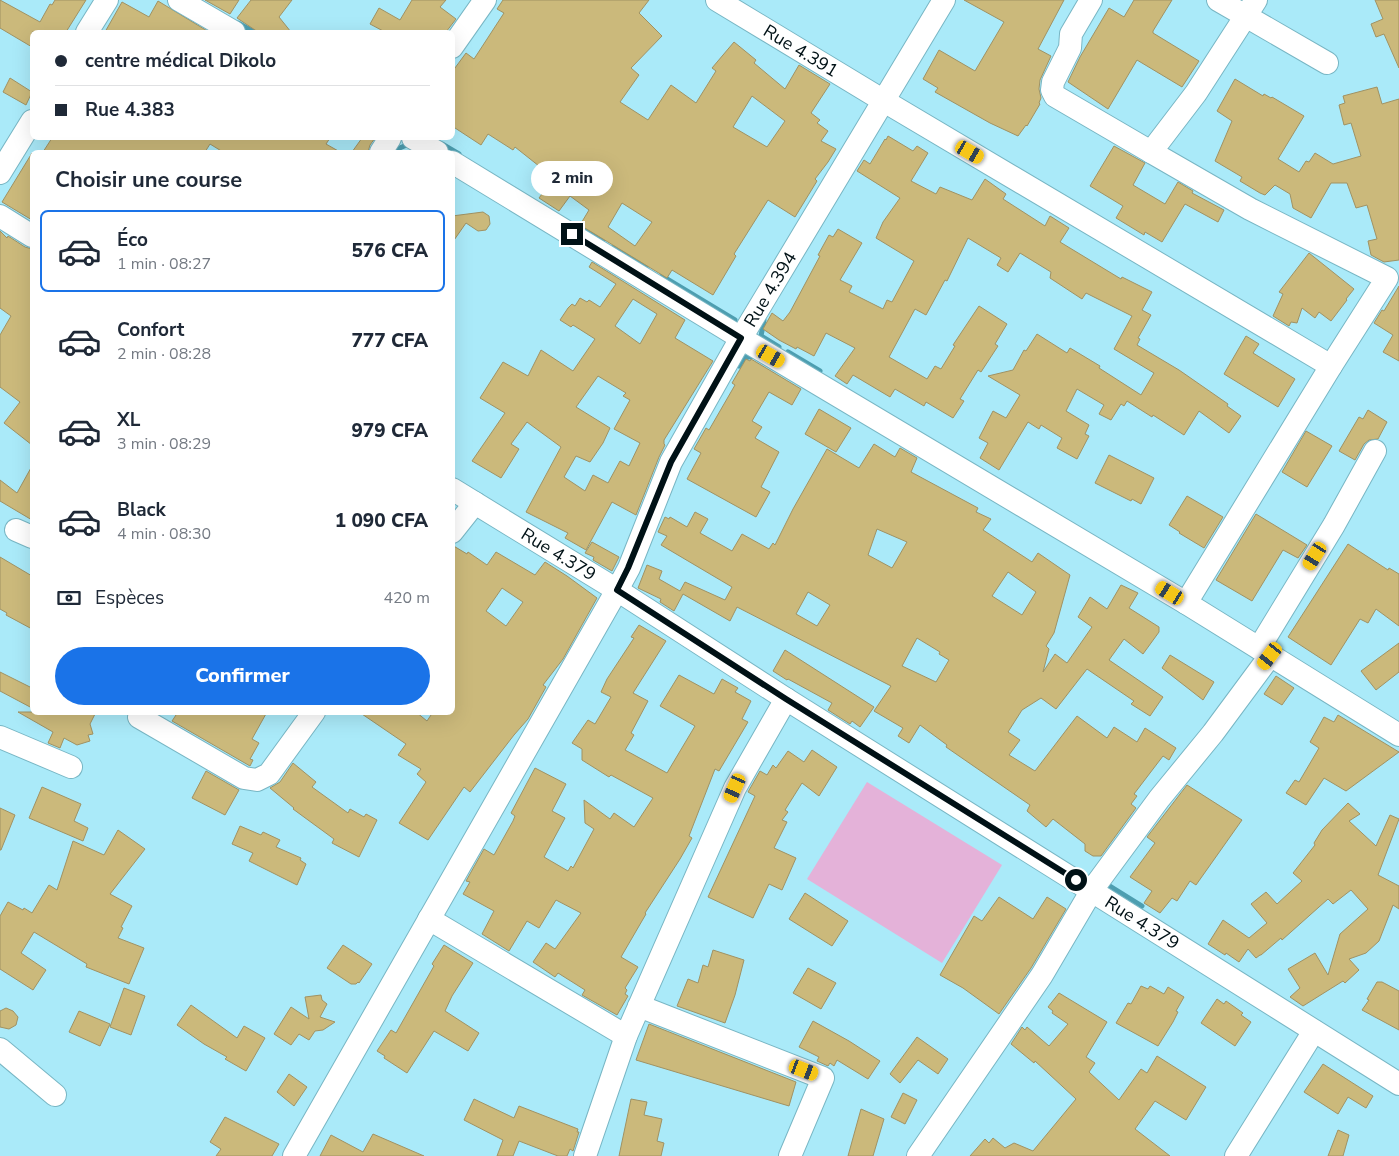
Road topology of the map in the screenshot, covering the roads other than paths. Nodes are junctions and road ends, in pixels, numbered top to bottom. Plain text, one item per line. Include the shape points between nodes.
1 (107, 0) edge
2 (179, 0) edge
3 (485, 0) edge
4 (718, 0) edge
5 (944, 0) edge
6 (1091, 0) edge
7 (1218, 0) edge
8 (1251, 8) edge
9 (88, 30) edge
10 (231, 30) edge
11 (455, 43) edge
12 (1327, 63) dead end
13 (884, 101) junction
14 (30, 124) edge
15 (416, 140) edge
16 (434, 150) edge
17 (1151, 152) junction
18 (455, 164) edge
19 (0, 173) edge
20 (0, 216) edge
21 (30, 235) edge
22 (741, 338) junction
23 (1331, 366) junction
24 (1375, 451) dead end
25 (455, 491) edge
26 (475, 503) junction
27 (455, 528) edge
28 (617, 590) junction
29 (1186, 603) junction
30 (1265, 652) junction
31 (786, 699) junction
32 (312, 715) edge
33 (140, 717) dead end
34 (1399, 735) edge
35 (0, 738) edge
36 (71, 767) dead end
37 (1092, 890) junction
38 (429, 919) junction
39 (640, 1006) junction
40 (1314, 1031) junction
41 (626, 1036) junction
42 (0, 1049) edge
43 (1399, 1084) edge
44 (55, 1095) dead end
45 (294, 1156) edge
46 (585, 1156) edge
47 (790, 1156) edge
48 (918, 1156) edge
49 (1236, 1156) edge

1 - 9 street
2 - 10 street
3 - 11 street
4 - 13 street, Rue 4.391
5 - 13 street, Rue 4.394
6 - 17 street via 1071,34 1070,48 1052,90 1055,96
7 - 8 street
8 - 12 street
8 - 17 street via 1196,93
13 - 22 street, Rue 4.394
13 - 23 street, Rue 4.391
14 - 19 street
15 - 16 street
17 - 23 street via 1250,209 1387,278
18 - 22 street
20 - 21 street
22 - 28 street, Rue 4.394 via 671,462
22 - 29 street
23 - 29 street
24 - 30 street
25 - 26 street, Rue 4.379
26 - 27 street
26 - 28 street, Rue 4.379
28 - 31 street, Rue 4.379
28 - 38 street, Rue 4.394
29 - 30 street
30 - 34 street
30 - 37 street via 1213,733
31 - 37 street, Rue 4.379
31 - 39 street via 735,788
32 - 33 street via 269,774 257,780 244,778
35 - 36 street
37 - 40 street, Rue 4.379
37 - 48 street via 1042,975
38 - 41 street
38 - 45 street, Rue 4.394
39 - 41 street
39 - 47 street via 823,1078
40 - 43 street, Rue 4.379
40 - 49 street
41 - 46 street
42 - 44 street

